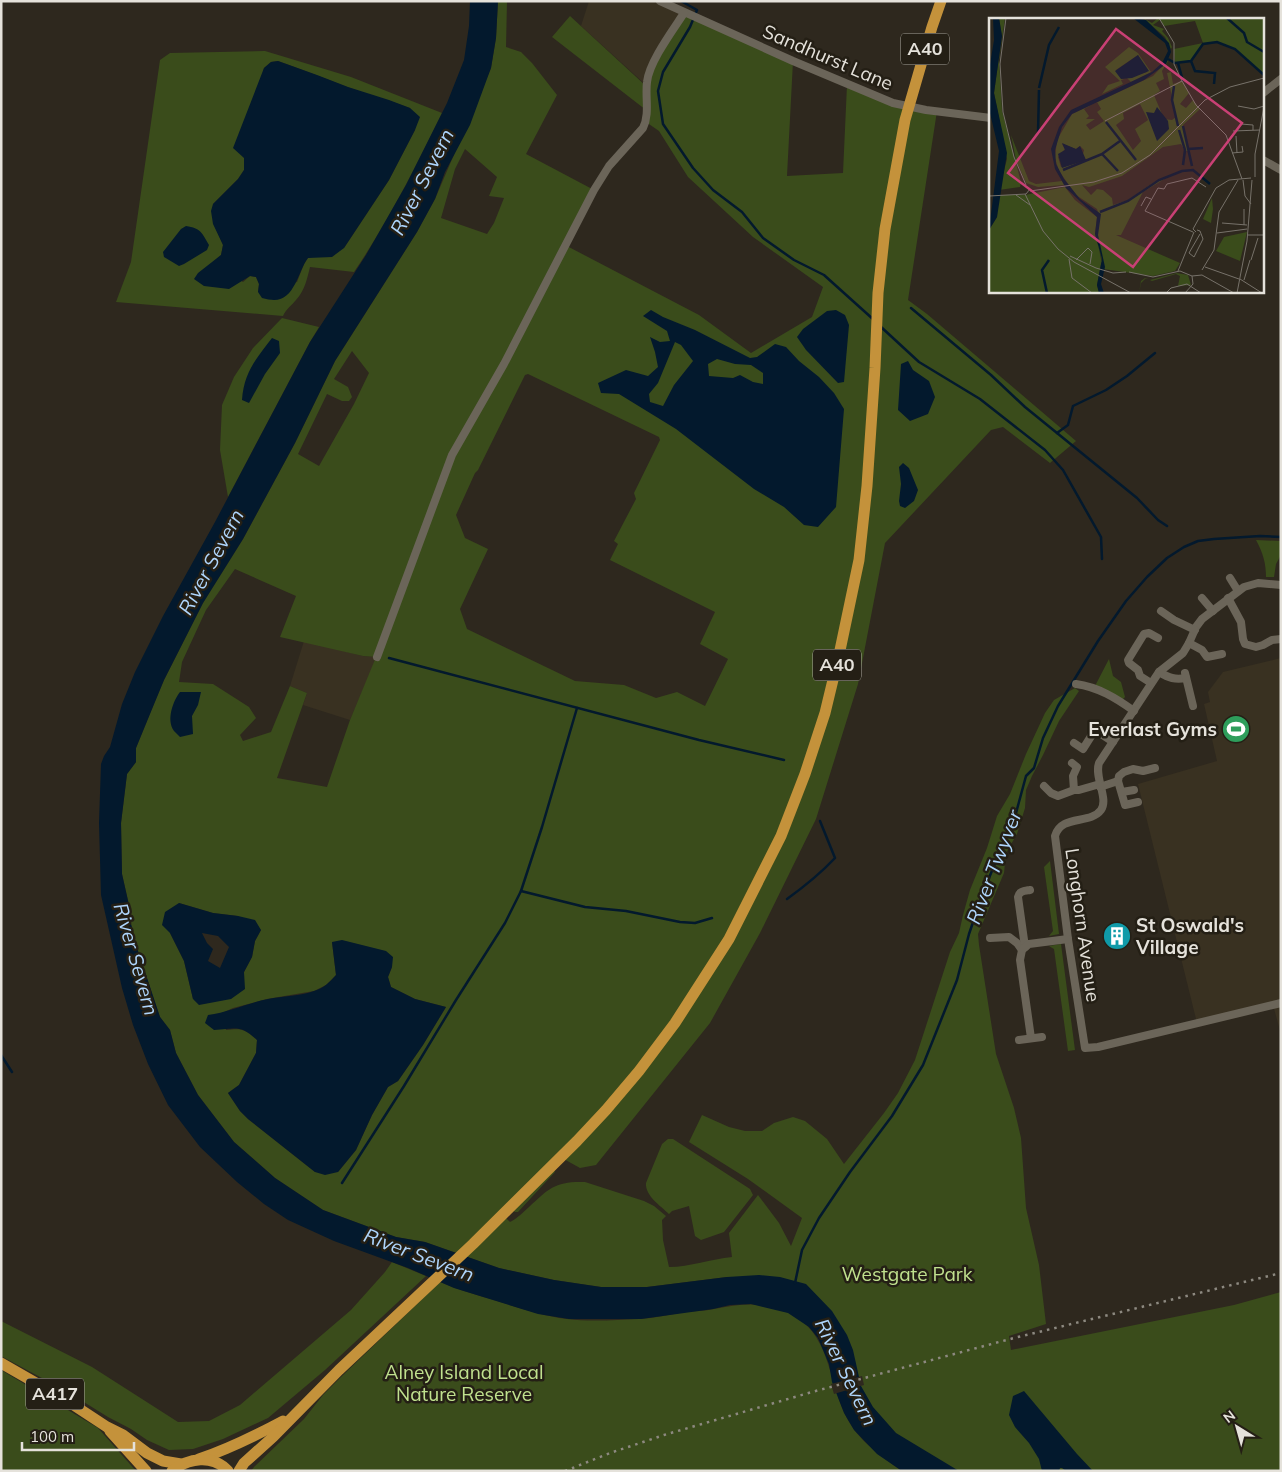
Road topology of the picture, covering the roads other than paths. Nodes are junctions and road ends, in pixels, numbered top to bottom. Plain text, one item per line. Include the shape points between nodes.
1 (660, 1) edge
2 (941, 1) edge
3 (684, 13) junction
4 (1281, 79) edge
5 (1264, 92) edge
6 (989, 118) edge
7 (1264, 161) edge
8 (1281, 170) edge
9 (1230, 578) dead end
10 (1281, 585) edge
11 (1238, 591) junction
12 (1202, 598) dead end
13 (1228, 598) junction
14 (1161, 611) dead end
15 (1213, 611) junction
16 (1195, 630) junction
17 (1158, 638) dead end
18 (1281, 639) edge
19 (1189, 643) junction
20 (1222, 654) dead end
21 (377, 657) dead end
22 (1159, 672) junction
23 (1151, 683) junction
24 (1076, 684) dead end
25 (1193, 706) dead end
26 (1134, 711) junction
27 (1112, 742) junction
28 (1074, 743) dead end
29 (1072, 763) dead end
30 (1155, 768) dead end
31 (1118, 781) junction
32 (1100, 785) junction
33 (1044, 786) dead end
34 (1074, 790) junction
35 (1134, 790) dead end
36 (1122, 792) junction
37 (1138, 802) dead end
38 (1030, 890) dead end
39 (990, 938) dead end
40 (1068, 939) junction
41 (1023, 948) junction
42 (1281, 1003) edge
43 (1042, 1037) dead end
44 (1031, 1038) junction
45 (1019, 1040) dead end
46 (1, 1363) edge
47 (293, 1415) junction
48 (107, 1428) junction
49 (199, 1459) junction
50 (177, 1467) edge
51 (146, 1471) edge
52 (228, 1471) edge
53 (239, 1471) edge

1 - 3 street, Sandhurst Lane
2 - 47 highway, A40 via 905,120 885,229 868,476 858,560 825,713 780,836 729,939 675,1023 639,1071 577,1141
3 - 6 street, Sandhurst Lane via 893,103
3 - 21 street via 647,80 643,128 609,166 594,190 504,364 452,455
4 - 5 street
7 - 8 street
9 - 11 street
10 - 11 street, Longhorn Avenue via 1258,583
11 - 13 street, Longhorn Avenue
12 - 15 street
13 - 15 street, Longhorn Avenue
13 - 18 street via 1241,622 1246,644 1256,647
14 - 16 street
15 - 16 street, Longhorn Avenue
16 - 19 street, Longhorn Avenue
17 - 23 street via 1149,632 1144,634 1128,660 1140,676
19 - 20 street via 1207,657
19 - 22 street, Longhorn Avenue via 1183,653
22 - 23 street, Longhorn Avenue
22 - 25 street via 1175,680 1186,675
23 - 26 street, Longhorn Avenue
24 - 26 street via 1104,692
26 - 27 street, Longhorn Avenue
27 - 28 street via 1095,730 1083,749
27 - 32 street, Longhorn Avenue via 1097,768
29 - 34 street via 1077,767 1073,776
30 - 31 street via 1124,772
31 - 32 street
31 - 36 street
32 - 34 street
32 - 40 street, Longhorn Avenue via 1104,804 1101,810 1063,824 1056,831
33 - 34 street via 1058,796
35 - 36 street
36 - 37 street via 1125,806
38 - 41 street via 1022,891 1018,897
39 - 41 street via 1009,937
40 - 41 street via 1030,944
40 - 42 street, Longhorn Avenue via 1085,1048
41 - 44 street via 1020,960
43 - 44 street
44 - 45 street
46 - 48 highway, A417
47 - 49 highway, A40 via 255,1437
47 - 53 highway, A40 via 244,1462
48 - 50 highway, A417 via 123,1435 152,1456
48 - 51 highway, A417
49 - 50 highway, A40
49 - 52 highway via 219,1463

